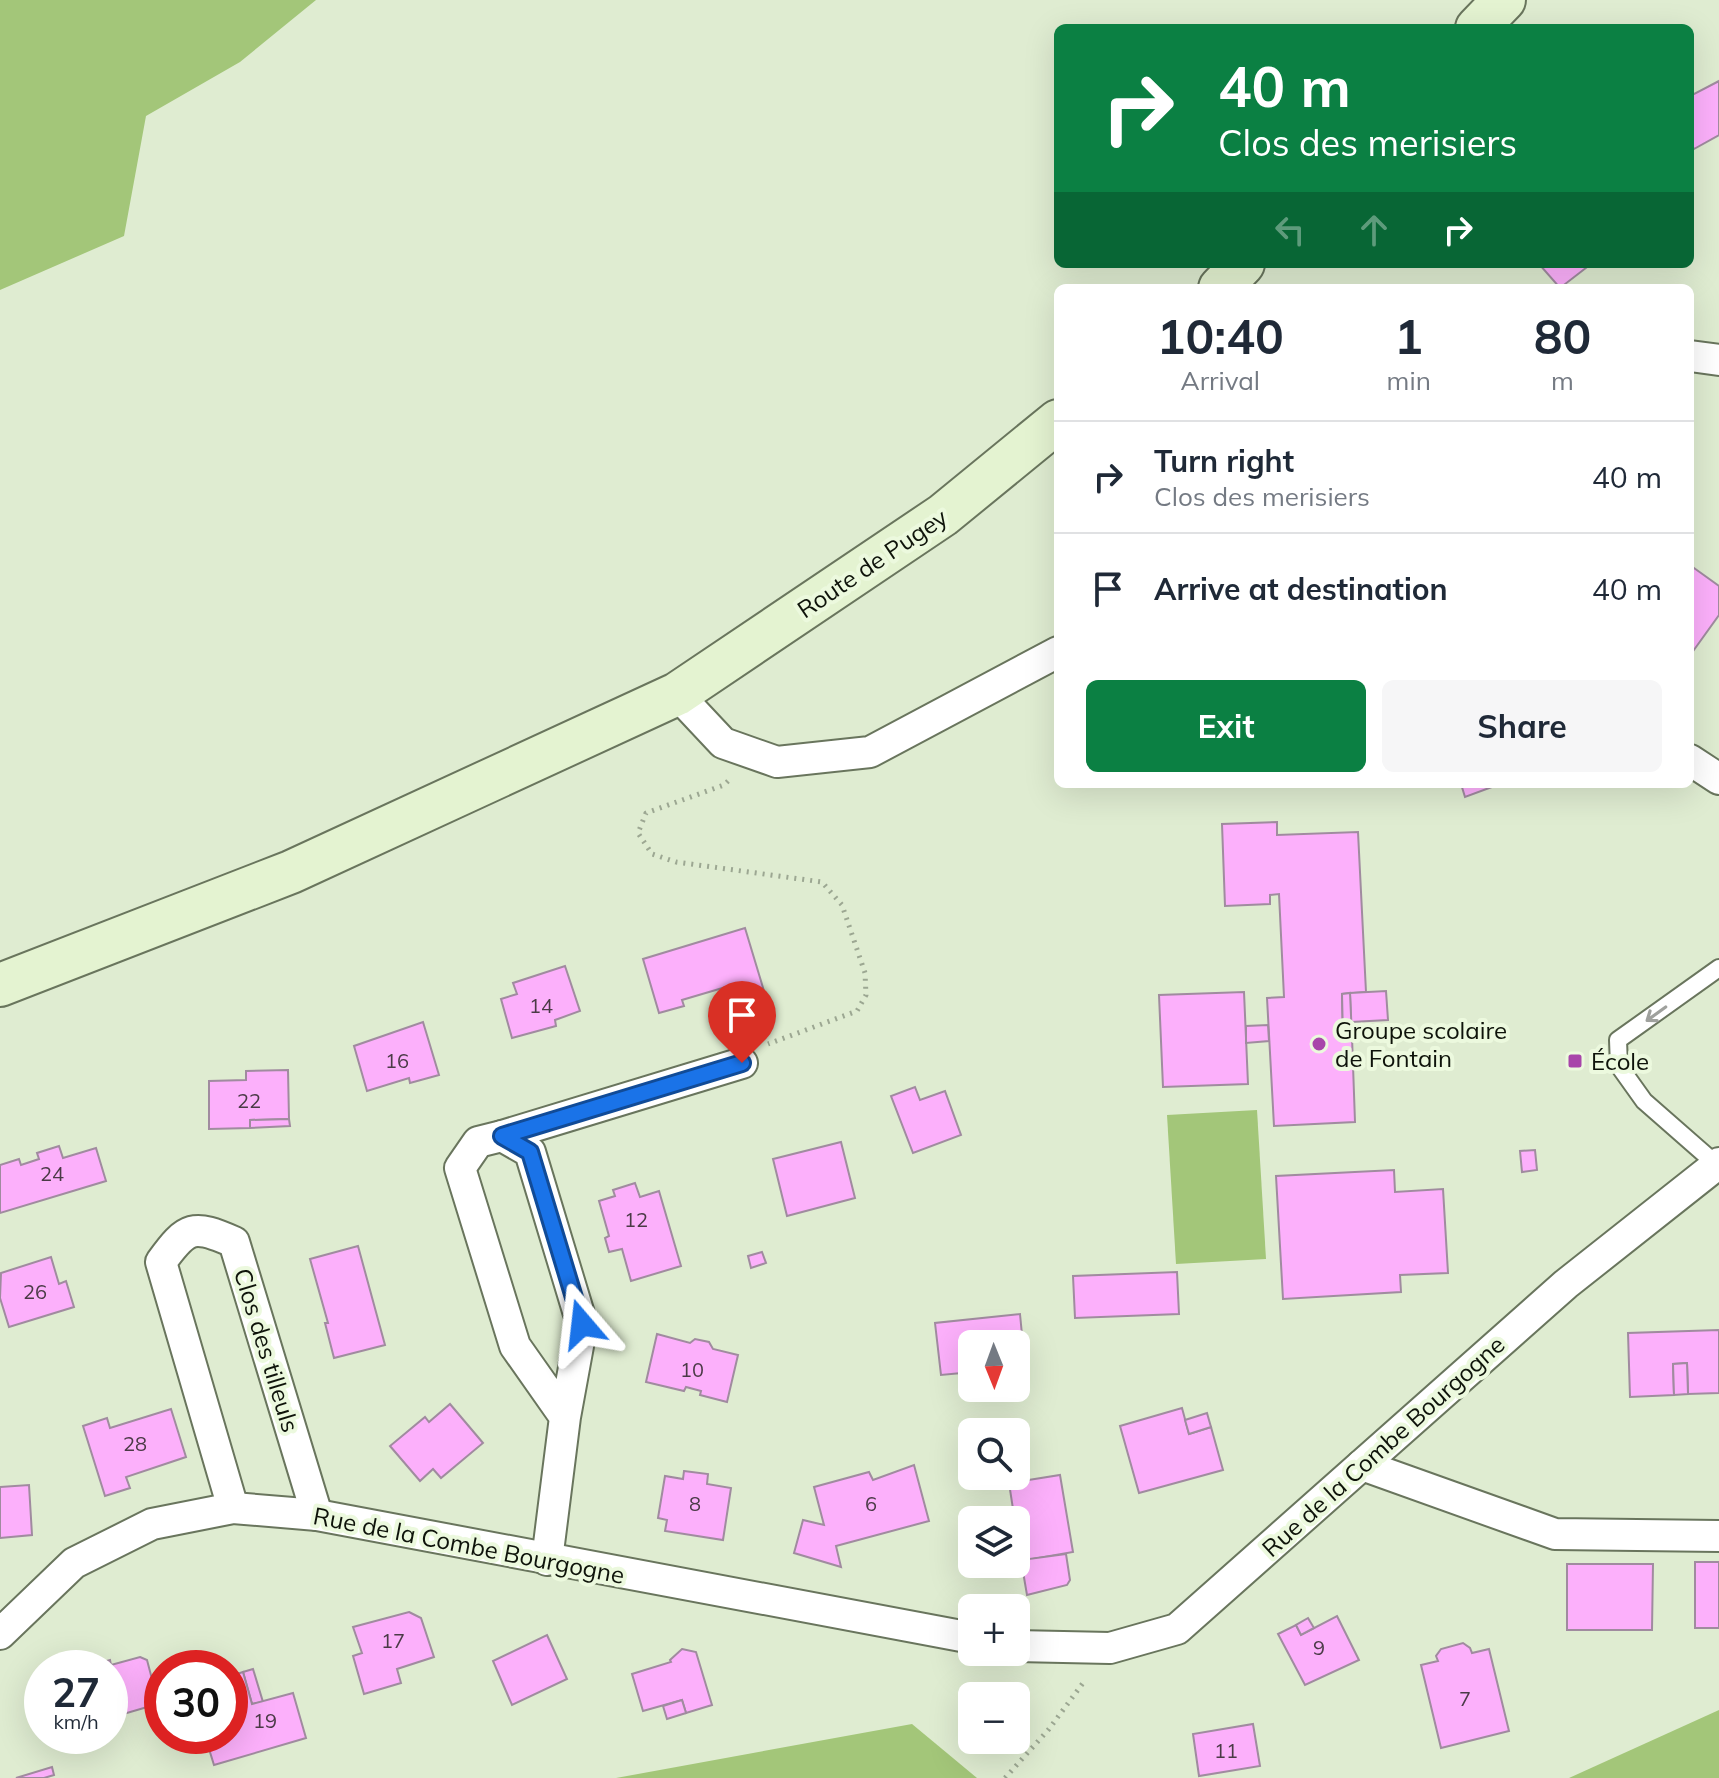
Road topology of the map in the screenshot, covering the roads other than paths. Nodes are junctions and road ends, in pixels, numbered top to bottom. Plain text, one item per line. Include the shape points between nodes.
1 (1504, 0) edge
2 (1481, 24) edge
3 (1239, 268) edge
4 (1224, 284) edge
5 (1694, 357) edge
6 (1719, 360) edge
7 (1054, 424) edge
8 (1054, 654) edge
9 (677, 694) junction
10 (1694, 763) edge
11 (1719, 779) edge
12 (1719, 968) edge
13 (0, 985) edge
14 (742, 1063) road end
15 (502, 1136) junction
16 (1718, 1164) edge
17 (565, 1417) junction
18 (1362, 1465) junction
19 (233, 1508) junction
20 (317, 1515) junction
21 (1719, 1536) edge
22 (547, 1560) junction
23 (2, 1626) edge
24 (958, 1635) edge
25 (1030, 1646) edge

1 - 2 main road
3 - 4 main road
5 - 6 street
7 - 9 main road, Route de Pugey via 943,515
8 - 9 street via 870,752 777,762 723,743
9 - 13 main road, Route de Pugey via 291,872
10 - 11 street
12 -> 16 lane via 1618,1040 1619,1066 1644,1101
14 - 15 street
15 - 17 street via 530,1152 582,1324
15 - 17 street via 478,1142 460,1168 515,1346
16 - 18 street, Rue de la Combe Bourgogne via 1566,1284
17 - 22 street
18 - 21 street via 1555,1534
18 - 25 street, Rue de la Combe Bourgogne via 1177,1629 1110,1648
19 - 20 street, Rue de la Combe Bourgogne
19 - 20 street, Clos des tilleuls via 161,1262 180,1236 205,1229 234,1242
19 - 23 street, Rue de la Combe Bourgogne via 152,1524 74,1563
20 - 22 street, Rue de la Combe Bourgogne
22 - 24 street, Rue de la Combe Bourgogne

